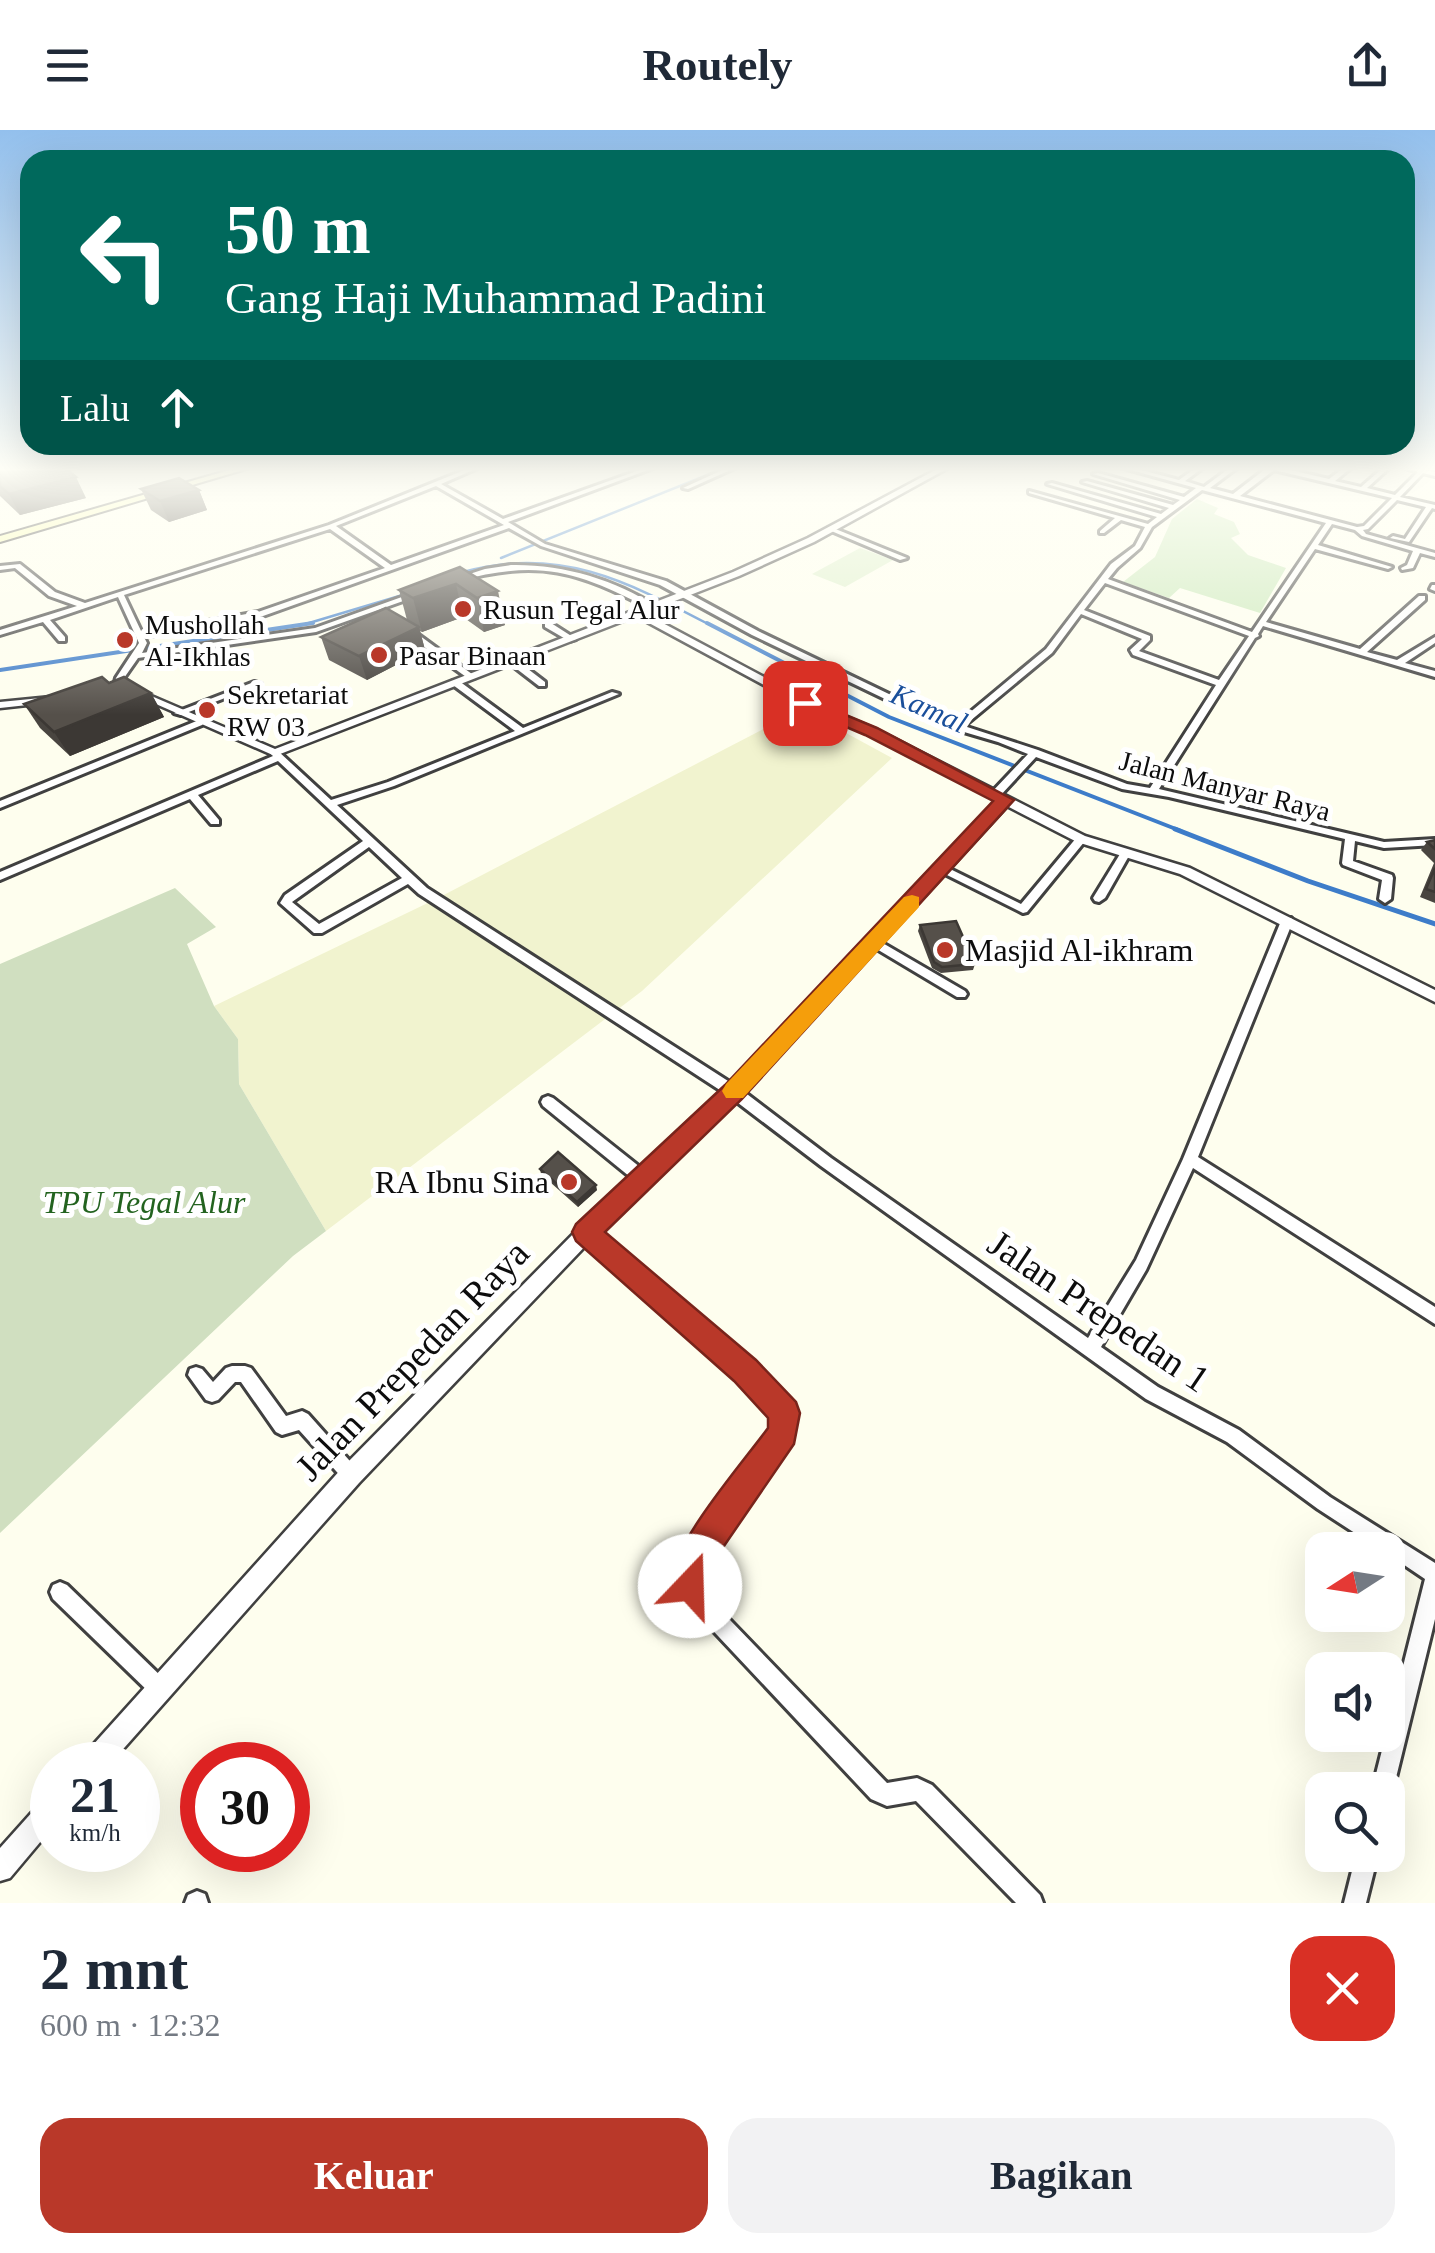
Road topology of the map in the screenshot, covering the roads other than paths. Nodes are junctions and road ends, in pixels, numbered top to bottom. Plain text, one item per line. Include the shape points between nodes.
1 (257, 550) edge
2 (364, 550) edge
3 (438, 550) edge
4 (561, 550) edge
5 (785, 550) edge
6 (882, 550) edge
7 (1135, 550) edge
8 (1312, 550) edge
9 (1327, 550) edge
10 (1411, 550) edge
11 (903, 558) dead end
12 (1388, 567) dead end
13 (0, 568) edge
14 (390, 568) junction
15 (1405, 568) dead end
16 (1104, 580) junction
17 (450, 582) edge
18 (423, 592) edge
19 (120, 594) junction
20 (679, 597) junction
21 (1422, 598) dead end
22 (83, 605) junction
23 (655, 606) junction
24 (1080, 611) junction
25 (638, 614) junction
26 (44, 618) junction
27 (383, 619) edge
28 (1264, 624) junction
29 (548, 625) dead end
30 (361, 627) edge
31 (400, 627) edge
32 (0, 633) edge
33 (1255, 636) junction
34 (62, 639) dead end
35 (572, 639) junction
36 (1435, 639) edge
37 (140, 647) junction
38 (1362, 652) junction
39 (512, 662) junction
40 (1399, 663) junction
41 (1435, 674) edge
42 (472, 677) junction
43 (456, 683) junction
44 (257, 684) dead end
45 (542, 684) dead end
46 (1221, 684) junction
47 (116, 693) junction
48 (615, 694) dead end
49 (97, 695) edge
50 (58, 699) edge
51 (0, 705) edge
52 (178, 713) junction
53 (199, 723) junction
54 (957, 728) junction
55 (520, 730) junction
56 (1035, 752) junction
57 (277, 755) junction
58 (1154, 790) junction
59 (1003, 792) junction
60 (193, 796) junction
61 (329, 804) junction
62 (0, 805) edge
63 (215, 822) dead end
64 (1081, 839) junction
65 (1350, 839) junction
66 (369, 842) junction
67 (1435, 842) edge
68 (39, 845) dead end
69 (1125, 854) junction
70 (49, 856) junction
71 (942, 870) junction
72 (0, 876) edge
73 (410, 878) junction
74 (1099, 898) dead end
75 (1385, 899) dead end
76 (1288, 921) junction
77 (874, 942) junction
78 (962, 994) dead end
79 (1435, 996) edge
80 (734, 1092) junction
81 (548, 1102) dead end
82 (1190, 1158) junction
83 (644, 1180) junction
84 (586, 1232) junction
85 (1435, 1316) edge
86 (1090, 1349) junction
87 (196, 1375) dead end
88 (351, 1475) junction
89 (1435, 1576) edge
90 (60, 1592) dead end
91 (160, 1689) junction
92 (113, 1742) edge
93 (1387, 1772) edge
94 (30, 1834) edge
95 (0, 1868) edge
96 (1363, 1872) edge
97 (1032, 1903) edge
98 (1355, 1903) edge

1 - 19 street
2 - 14 street
3 - 14 street
4 - 20 street, Jalan Manyar Raya via 635,572
5 - 20 street
6 - 11 street
7 - 16 street
8 - 28 street
9 - 12 street
10 - 15 street
13 - 22 street via 18,566 52,594
14 - 37 street
16 - 24 street
16 - 33 street
17 - 23 street via 504,566 545,567 600,579
18 - 37 street via 316,630
19 - 22 street
19 - 37 street
20 - 23 street
20 - 54 street, Jalan Manyar Raya
21 - 38 street
22 - 26 street
23 - 25 street
24 - 46 street via 1146,636 1136,653
24 - 54 street via 1049,651
25 - 35 street
25 - 59 street via 805,703
26 - 32 street
26 - 34 street
27 - 30 street
28 - 33 street
28 - 38 street
29 - 35 street
31 - 42 street
33 - 46 street
35 - 39 street
36 - 40 street
37 - 47 street via 120,673
38 - 40 street
39 - 42 street
39 - 45 street
40 - 41 street
42 - 43 street
43 - 55 street
43 - 57 street
44 - 52 street
46 - 58 street
47 - 49 street
47 - 52 street via 134,692
48 - 55 street
50 - 51 street
52 - 53 street
53 - 57 street
53 - 62 street
54 - 56 street, Jalan Manyar Raya
55 - 61 street
56 - 58 street, Jalan Manyar Raya via 1111,783
56 - 59 street
57 - 60 street
57 - 61 street, Jalan Prepedan 1
58 - 65 street, Jalan Manyar Raya
59 - 64 street
59 - 71 street, Jalan Prepedan Raya
60 - 63 street
60 - 70 street
61 - 66 street, Jalan Prepedan 1
64 - 69 street
64 - 71 street via 1023,909
65 - 67 street, Jalan Manyar Raya via 1396,846
65 - 75 street via 1347,864 1388,878
66 - 73 street, Jalan Prepedan 1
66 - 73 street via 286,903 318,930
68 - 70 street
69 - 74 street
69 - 76 street via 1185,871
70 - 72 street
71 - 77 street, Jalan Prepedan Raya
73 - 80 street, Jalan Prepedan 1
76 - 79 street
76 - 82 street
77 - 78 street
77 - 80 street, Jalan Prepedan Raya
80 - 83 street, Jalan Prepedan Raya
80 - 86 street, Jalan Prepedan 1
81 - 83 street
82 - 85 street
82 - 86 street via 1141,1264
83 - 84 street, Jalan Prepedan Raya
84 - 88 street, Jalan Prepedan Raya
84 - 97 street via 784,1413 785,1429 701,1550 689,1575 694,1597 878,1791 924,1793
86 - 89 street, Jalan Prepedan 1 via 1152,1393 1233,1436
87 - 88 street via 212,1394 232,1374 245,1374 282,1426 302,1420
88 - 91 street, Jalan Prepedan Raya
89 - 93 street
90 - 91 street
91 - 92 street, Jalan Prepedan Raya
94 - 95 street
96 - 98 street

